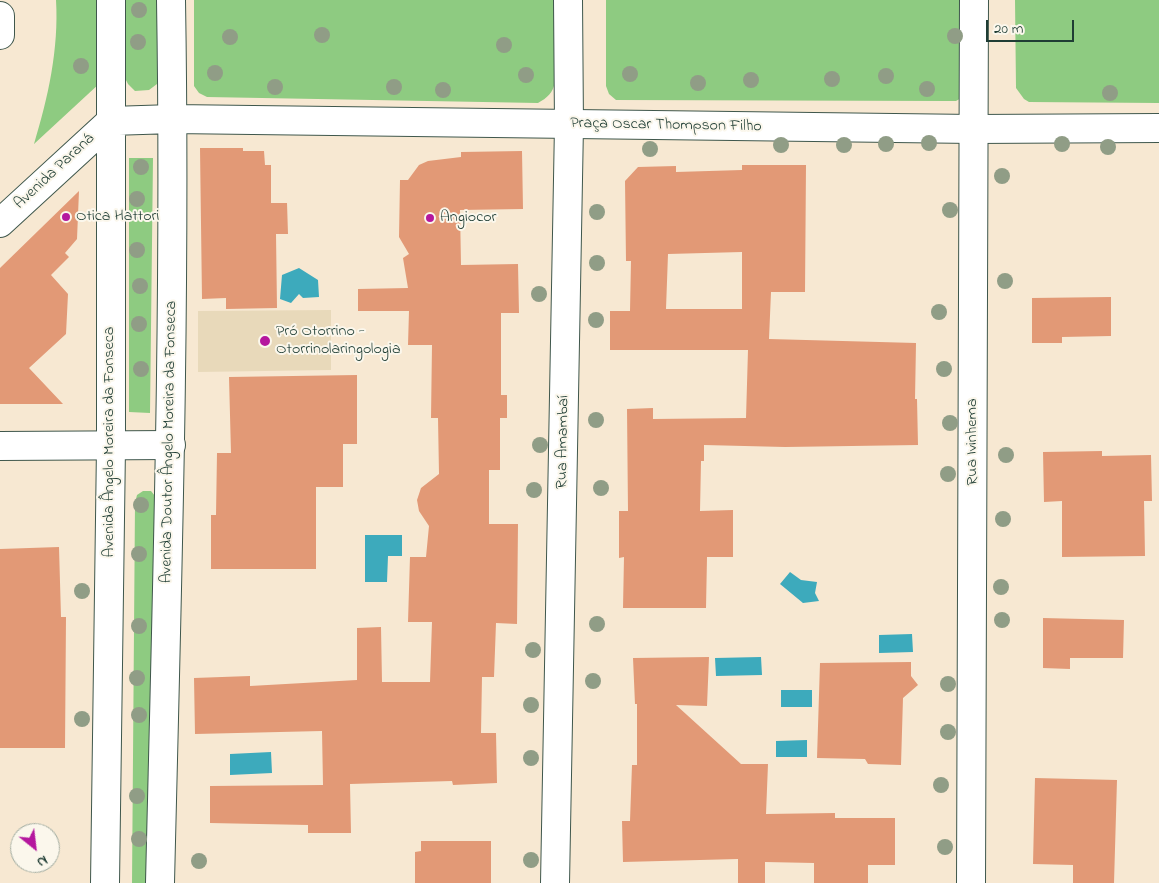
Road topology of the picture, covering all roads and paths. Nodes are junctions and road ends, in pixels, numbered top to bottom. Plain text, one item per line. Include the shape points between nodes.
1 (111, 0) edge
2 (171, 0) edge
3 (568, 0) edge
4 (974, 0) edge
5 (0, 16) edge
6 (0, 35) edge
7 (173, 119) junction
8 (111, 121) junction
9 (569, 125) junction
10 (1159, 128) edge
11 (974, 129) junction
12 (0, 223) edge
13 (171, 445) junction
14 (0, 446) edge
15 (111, 446) junction
16 (105, 883) edge
17 (160, 883) edge
18 (555, 883) edge
19 (971, 883) edge

1 - 8 street, Avenida Ângelo Moreira da Fonseca
2 - 7 street, Avenida Doutor Ângelo Moreira da Fonseca
3 - 9 street, Rua Amambaí
4 - 11 street, Rua Ivinhema
5 - 6 street
7 - 8 street, Praça Oscar Thompson Filho
7 - 9 street, Praça Oscar Thompson Filho
7 - 13 street, Avenida Doutor Ângelo Moreira da Fonseca
8 - 12 street, Avenida Paraná
8 - 15 street, Avenida Ângelo Moreira da Fonseca
9 - 11 street, Praça Oscar Thompson Filho
9 - 18 street, Rua Amambaí
10 - 11 street, Praça Oscar Thompson Filho
11 - 19 street, Rua Ivinhema
13 - 15 street
13 - 17 street, Avenida Doutor Ângelo Moreira da Fonseca
14 - 15 street
15 - 16 street, Avenida Ângelo Moreira da Fonseca

